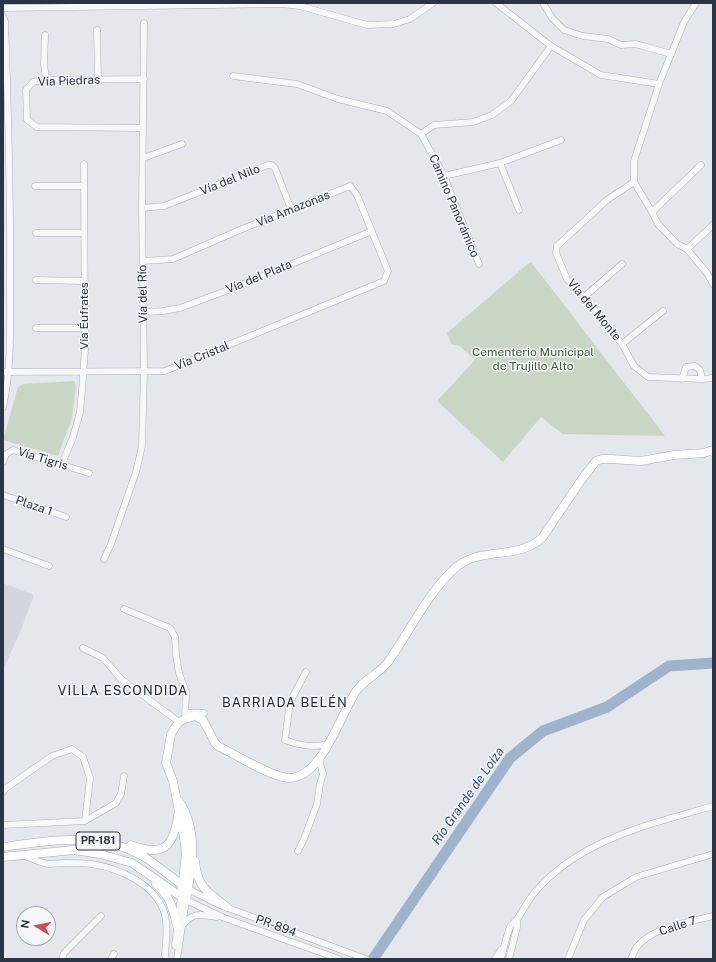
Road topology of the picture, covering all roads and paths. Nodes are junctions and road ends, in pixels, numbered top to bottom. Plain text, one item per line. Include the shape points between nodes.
1 (433, 3) edge
2 (496, 3) edge
3 (543, 3) edge
4 (696, 3) edge
5 (3, 8) edge
6 (3, 17) edge
7 (144, 23) dead end
8 (97, 30) dead end
9 (45, 34) dead end
10 (551, 46) junction
11 (671, 54) junction
12 (233, 76) dead end
13 (98, 79) junction
14 (144, 79) junction
15 (46, 80) junction
16 (659, 84) junction
17 (142, 128) junction
18 (421, 134) junction
19 (560, 140) dead end
20 (182, 144) dead end
21 (143, 158) junction
22 (84, 164) dead end
23 (500, 164) junction
24 (701, 165) dead end
25 (444, 176) junction
26 (634, 182) junction
27 (35, 186) dead end
28 (84, 186) junction
29 (142, 208) junction
30 (291, 209) junction
31 (519, 210) dead end
32 (652, 212) junction
33 (713, 225) edge
34 (372, 231) junction
35 (36, 233) dead end
36 (84, 233) junction
37 (686, 249) junction
38 (143, 261) junction
39 (479, 264) dead end
40 (622, 264) dead end
41 (386, 276) joint
42 (36, 280) dead end
43 (84, 281) junction
44 (713, 284) edge
45 (584, 297) junction
46 (663, 311) dead end
47 (144, 312) junction
48 (36, 328) dead end
49 (84, 328) junction
50 (622, 344) junction
51 (84, 371) junction
52 (5, 372) edge
53 (144, 372) junction
54 (713, 378) edge
55 (682, 379) junction
56 (702, 379) junction
57 (3, 407) edge
58 (713, 450) edge
59 (3, 462) edge
60 (62, 464) junction
61 (89, 473) dead end
62 (3, 495) edge
63 (66, 517) dead end
64 (3, 549) edge
65 (104, 559) dead end
66 (49, 566) dead end
67 (124, 609) dead end
68 (83, 648) dead end
69 (306, 672) dead end
70 (204, 713) dead end
71 (183, 718) junction
72 (329, 743) junction
73 (319, 759) junction
74 (124, 776) dead end
75 (3, 792) edge
76 (176, 795) junction
77 (713, 806) edge
78 (179, 812) junction
79 (85, 821) junction
80 (3, 825) edge
81 (104, 842) junction
82 (3, 847) edge
83 (298, 851) dead end
84 (713, 854) edge
85 (193, 855) junction
86 (23, 856) junction
87 (3, 857) edge
88 (146, 872) junction
89 (185, 887) junction
90 (183, 898) junction
91 (227, 908) junction
92 (101, 916) dead end
93 (713, 916) edge
94 (222, 917) junction
95 (517, 919) junction
96 (179, 926) junction
97 (505, 943) junction
98 (165, 957) edge
99 (62, 959) edge
100 (174, 959) edge
101 (177, 959) edge
102 (339, 959) edge
103 (366, 959) edge
104 (495, 959) edge
105 (501, 959) edge
106 (509, 959) edge
107 (568, 959) edge
108 (631, 959) edge

1 - 5 street via 410,19 394,24 367,25 300,6 282,4
2 - 10 street
3 - 11 street via 552,18 564,30 621,45 636,44
4 - 11 street via 684,22
6 - 52 street via 9,113 11,226 10,336
7 - 14 street, Vía del Río
8 - 13 street
9 - 15 street
10 - 16 street via 601,75
10 - 18 street via 511,101 492,115 473,122 434,125
11 - 16 street
12 - 18 street, Camino Panorámico via 297,84 338,99 387,111
13 - 14 street, Vía Piedras
13 - 15 street, Vía Piedras
14 - 17 street, Vía del Río
15 - 17 street, Vía Piedras via 33,82 26,90 27,120 37,127
16 - 26 street via 634,161
17 - 21 street, Vía del Río
18 - 25 street, Camino Panorámico
19 - 23 street
20 - 21 street
21 - 29 street, Vía del Río
22 - 28 street, Vía Éufrates
23 - 25 street
23 - 31 street
24 - 32 street
25 - 39 street, Camino Panorámico
26 - 32 street
26 - 45 street, Vía del Monte via 607,200 557,246 556,253 567,279
27 - 28 street
28 - 36 street, Vía Éufrates
29 - 30 street, Vía del Nilo via 164,206 272,165
29 - 38 street, Vía del Río
30 - 34 street, Vía Amazonas via 350,186 357,195
30 - 38 street, Vía Amazonas via 173,259
32 - 37 street via 658,224 677,244
33 - 37 street
34 - 41 street, Vía Amazonas via 388,271
34 - 47 street, Vía del Plata via 180,308
35 - 36 street
36 - 43 street, Vía Éufrates
37 - 44 street
38 - 47 street, Vía del Río
40 - 45 street
41 - 53 street, Vía Cristal via 384,281 178,366
42 - 43 street
43 - 49 street, Vía Éufrates
45 - 50 street, Vía del Monte
46 - 50 street
47 - 53 street, Vía del Río
48 - 49 street
49 - 51 street, Vía Éufrates
50 - 55 street, Vía del Monte via 634,366 648,377
51 - 52 street, Vía Cristal
51 - 53 street, Vía Cristal
51 - 60 street, Vía Éufrates via 80,412
52 - 57 street via 6,392
53 - 65 street, Vía del Río via 142,446 136,472
54 - 56 street, Vía del Monte
55 - 56 street, Vía del Monte
55 - 56 street via 686,367 695,366 700,370
58 - 72 main road via 641,461 596,461 537,542 507,553 474,557 454,569 416,616 387,663 356,691
59 - 60 street, Vía Tigris via 6,454 13,450
60 - 61 street, Vía Tigris
62 - 63 street, Plaza 1
64 - 66 street
67 - 71 street via 170,628 175,637 179,673 186,692
68 - 71 street via 103,658 121,679
69 - 72 street via 290,702 285,740 295,745 323,746
70 - 71 street
71 - 73 main road via 196,716 203,720 218,746 282,777 294,778 305,774
71 - 76 main road via 171,734 166,763
72 - 73 main road
73 - 83 street via 323,774 317,804
74 - 79 street via 121,794 116,803
75 - 79 street via 52,756 72,749 83,757 90,778
76 - 78 main road
76 - 85 main road via 184,809 191,833
77 - 95 street via 621,834 581,854 559,869 535,892
78 - 81 main road via 174,837 170,843 158,849 149,851 112,840
78 - 89 main road via 186,854
79 - 80 street
81 - 82 main road, PR-181 via 63,839
81 - 89 main road, PR-181 via 141,855
84 - 107 street via 636,877 603,897 584,920
85 - 89 main road
85 - 91 main road via 200,884
86 - 87 main road, PR-181
86 - 88 main road, PR-181 via 88,851 125,861
86 - 98 street via 48,864 73,863 105,867 129,876 150,890 159,901 165,915
88 - 90 main road, PR-181
88 - 96 main road via 148,878 167,894
89 - 90 main road
89 - 91 street, PR-894 / PR-894
90 - 94 street, PR-894 / PR-894
90 - 96 street
91 - 103 street, PR-894 / PR-894
92 - 99 street via 64,953
93 - 108 street, Calle 7 via 665,928 644,940 636,948
94 - 96 street via 196,914
94 - 102 street, PR-894 / PR-894
95 - 97 street via 511,925
95 - 106 street
96 - 100 street
96 - 101 street
97 - 104 street
97 - 105 street

